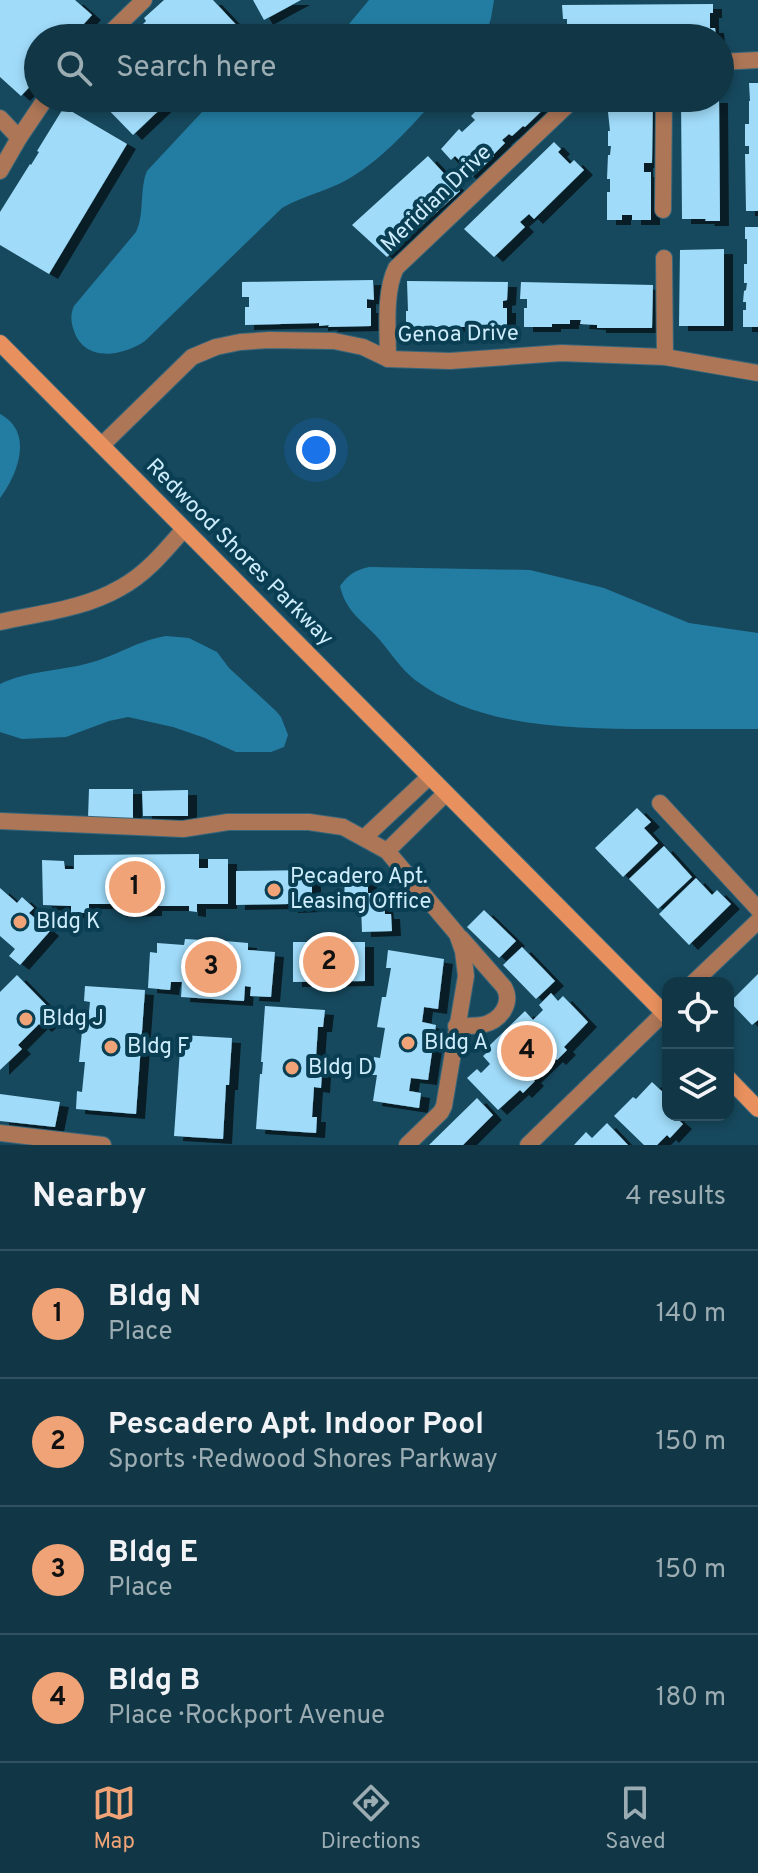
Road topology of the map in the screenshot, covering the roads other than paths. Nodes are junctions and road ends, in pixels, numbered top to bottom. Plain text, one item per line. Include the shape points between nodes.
1 (144, 0) edge
2 (119, 24) edge
3 (758, 60) edge
4 (734, 61) edge
5 (37, 112) edge
6 (560, 112) edge
7 (664, 112) edge
8 (0, 118) edge
9 (19, 138) junction
10 (0, 171) edge
11 (663, 210) dead end
12 (664, 258) dead end
13 (0, 343) edge
14 (665, 357) junction
15 (388, 359) junction
16 (758, 373) edge
17 (102, 445) junction
18 (184, 529) junction
19 (0, 622) edge
20 (429, 777) junction
21 (446, 793) junction
22 (660, 803) dead end
23 (0, 821) edge
24 (365, 837) junction
25 (387, 851) junction
26 (758, 909) edge
27 (758, 921) edge
28 (457, 934) junction
29 (699, 977) edge
30 (662, 1008) edge
31 (662, 1018) edge
32 (456, 1026) junction
33 (734, 1084) edge
34 (758, 1109) edge
35 (0, 1133) edge
36 (103, 1145) edge
37 (407, 1145) edge
38 (528, 1145) edge

1 - 2 street
3 - 4 street
5 - 9 street
6 - 15 street, Meridian Drive via 396,268 389,289
7 - 11 street
8 - 9 street
9 - 10 street
12 - 14 street
13 - 17 street, Redwood Shores Parkway
14 - 15 street, Genoa Drive via 561,353 450,361
14 - 16 street, Genoa Drive
15 - 17 street, Genoa Drive via 334,341 269,340 216,347 192,357
17 - 18 street, Redwood Shores Parkway
18 - 19 street via 159,558 120,588 86,603
18 - 20 street, Redwood Shores Parkway
20 - 21 street, Redwood Shores Parkway
20 - 24 street
21 - 25 street
21 - 30 street, Redwood Shores Parkway
22 - 26 street
23 - 24 street via 183,829 228,822 309,822
24 - 25 street
25 - 28 street
27 - 29 street
28 - 32 street via 466,976
28 - 32 street via 504,987 508,1001 489,1023
31 - 38 street
32 - 37 street via 444,1106
33 - 34 street
35 - 36 street

